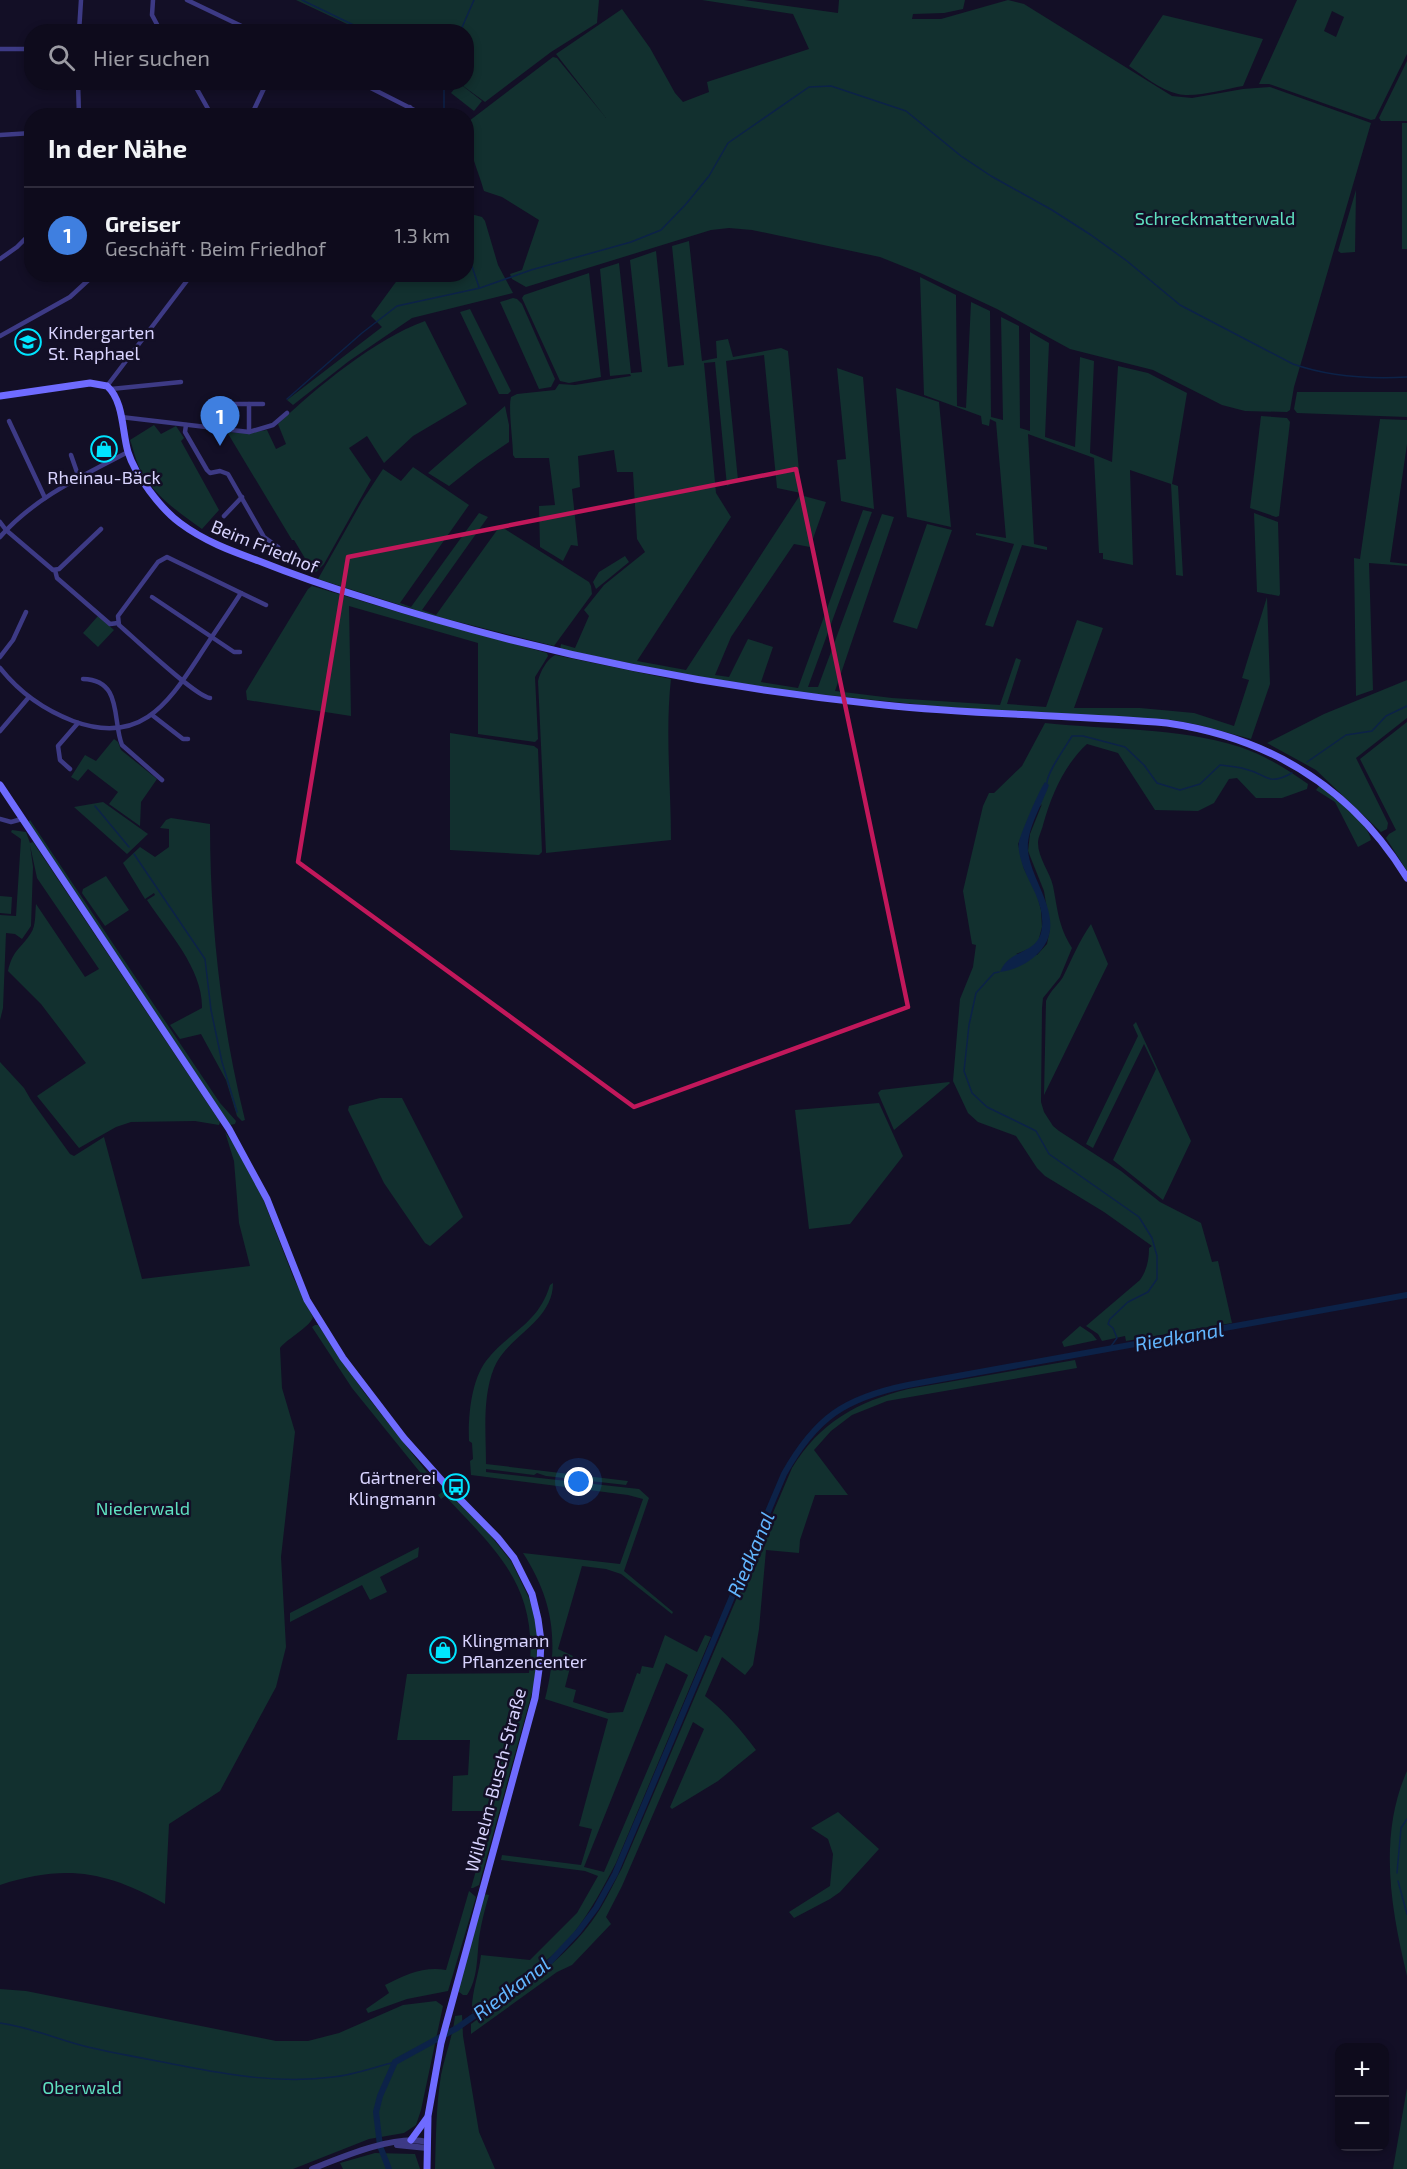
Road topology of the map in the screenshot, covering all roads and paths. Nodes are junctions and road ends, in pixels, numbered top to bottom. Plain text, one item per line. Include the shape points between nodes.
1 (81, 0) edge
2 (153, 0) edge
3 (187, 0) edge
4 (80, 24) edge
5 (157, 24) edge
6 (237, 24) edge
7 (0, 49) edge
8 (24, 49) edge
9 (78, 90) edge
10 (197, 90) edge
11 (263, 90) edge
12 (375, 90) edge
13 (410, 107) edge
14 (79, 108) edge
15 (208, 108) edge
16 (255, 108) edge
17 (24, 134) edge
18 (0, 135) edge
19 (24, 240) edge
20 (0, 260) edge
21 (86, 282) edge
22 (186, 282) edge
23 (0, 336) edge
24 (181, 382) dead end
25 (109, 387) junction
26 (0, 396) edge
27 (231, 404) dead end
28 (249, 404) junction
29 (263, 404) dead end
30 (287, 413) dead end
31 (121, 417) junction
32 (9, 421) dead end
33 (186, 425) junction
34 (249, 432) junction
35 (128, 452) junction
36 (71, 455) dead end
37 (79, 478) junction
38 (242, 497) junction
39 (45, 498) junction
40 (224, 516) dead end
41 (0, 522) edge
42 (101, 529) dead end
43 (6, 530) junction
44 (0, 537) edge
45 (278, 547) dead end
46 (55, 570) junction
47 (241, 593) junction
48 (152, 597) dead end
49 (266, 605) dead end
50 (26, 612) dead end
51 (118, 623) junction
52 (211, 638) junction
53 (240, 652) dead end
54 (0, 657) edge
55 (0, 668) edge
56 (83, 679) dead end
57 (184, 680) junction
58 (29, 697) junction
59 (210, 698) dead end
60 (152, 715) junction
61 (78, 723) junction
62 (118, 727) junction
63 (0, 731) edge
64 (188, 739) dead end
65 (70, 770) dead end
66 (162, 780) dead end
67 (0, 785) edge
68 (0, 819) edge
69 (22, 819) junction
70 (1407, 878) edge
71 (428, 2116) junction
72 (411, 2140) junction
73 (391, 2144) junction
74 (427, 2145) junction
75 (312, 2169) edge
76 (427, 2169) edge

1 - 4 street
2 - 5 street via 152,15
3 - 6 street
7 - 8 street
9 - 14 street
10 - 15 street
11 - 16 street
12 - 13 street
17 - 18 street
19 - 20 street
21 - 23 street via 70,297
22 - 25 street
24 - 25 street
25 - 26 main road via 90,383
25 - 31 main road, Beim Friedhof
27 - 28 street
28 - 29 street
28 - 34 street
30 - 34 street via 273,425
31 - 33 street
31 - 35 main road, Beim Friedhof
32 - 39 street
33 - 34 street
33 - 38 street via 185,432 207,470 228,474
35 - 37 street
35 - 70 main road, Beim Friedhof via 141,477 171,516 203,539 408,612 554,651 789,694 934,710 1133,720 1199,728 1234,738 1266,750 1319,780 1368,824
36 - 37 street
37 - 39 street
38 - 40 street
38 - 45 street via 264,537
39 - 43 street
41 - 43 street
42 - 46 street
43 - 44 street
43 - 46 street
46 - 51 street via 57,578 98,614 111,624
47 - 49 street
47 - 51 street via 167,557 160,560 118,616
47 - 52 street
48 - 52 street
50 - 54 street
51 - 57 street
52 - 53 street
52 - 57 street
55 - 58 street
56 - 62 street via 99,682 106,688 116,705
57 - 59 street
57 - 60 street
58 - 61 street
58 - 63 street
60 - 62 street
60 - 64 street
61 - 62 street
61 - 65 street via 58,746 60,760
62 - 66 street via 122,746
67 - 69 main road, Wilhelm-Busch-Straße
68 - 69 street
69 - 71 main road, Wilhelm-Busch-Straße via 229,1129 267,1199 308,1300 343,1358 383,1412 498,1538 514,1558 532,1594 541,1641 535,1698 441,2043
71 - 72 main road
71 - 74 main road, Wilhelm-Busch-Straße
72 - 73 street
72 - 74 street
73 - 74 street
73 - 75 street
74 - 76 main road, Wilhelm-Busch-Straße

